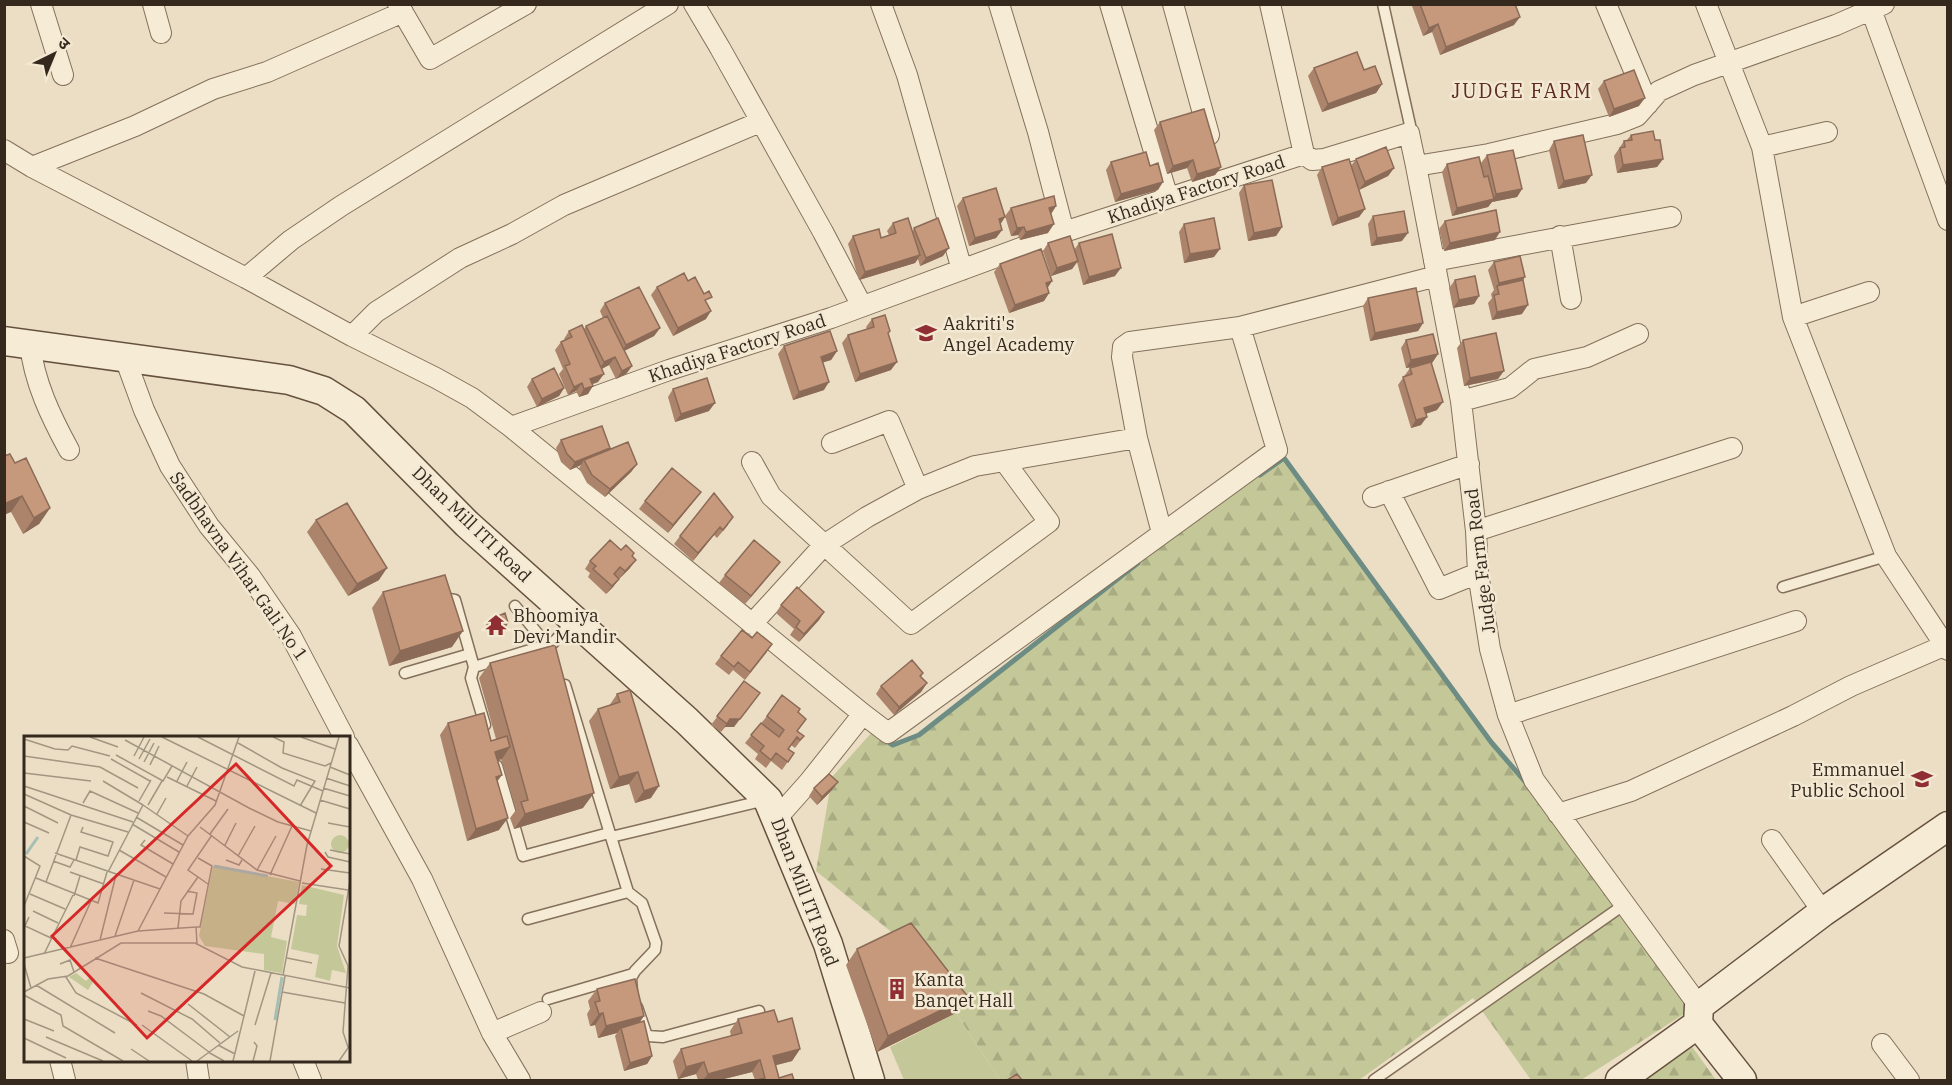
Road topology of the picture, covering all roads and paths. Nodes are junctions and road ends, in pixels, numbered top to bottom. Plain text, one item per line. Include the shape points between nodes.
1 (41, 4) edge
2 (153, 4) edge
3 (526, 4) edge
4 (668, 4) edge
5 (694, 4) edge
6 (881, 4) edge
7 (999, 4) edge
8 (1110, 4) edge
9 (1173, 4) edge
10 (1270, 4) edge
11 (1383, 4) edge
12 (1606, 4) edge
13 (1706, 4) edge
14 (1875, 7) edge
15 (400, 8) edge
16 (161, 33) dead end
17 (1730, 63) junction
18 (63, 75) dead end
19 (1648, 104) junction
20 (760, 122) junction
21 (1409, 132) junction
22 (1827, 132) dead end
23 (1762, 147) junction
24 (4, 150) edge
25 (1304, 154) junction
26 (1416, 166) junction
27 (32, 167) junction
28 (1223, 180) junction
29 (1167, 198) junction
30 (1671, 217) dead end
31 (1947, 220) edge
32 (1064, 232) junction
33 (1560, 236) junction
34 (1435, 268) junction
35 (962, 270) junction
36 (246, 278) junction
37 (1869, 292) dead end
38 (1571, 299) dead end
39 (862, 306) junction
40 (1793, 317) junction
41 (1240, 327) junction
42 (1638, 334) dead end
43 (352, 336) junction
44 (17, 342) edge
45 (125, 358) junction
46 (1461, 401) junction
47 (511, 427) junction
48 (1137, 438) junction
49 (831, 443) dead end
50 (1732, 448) dead end
51 (69, 450) dead end
52 (752, 462) dead end
53 (1005, 462) junction
54 (1469, 464) junction
55 (918, 489) junction
56 (1476, 531) junction
57 (1162, 533) junction
58 (824, 545) junction
59 (1886, 556) junction
60 (1478, 573) junction
61 (1783, 587) dead end
62 (442, 598) edge
63 (515, 606) dead end
64 (574, 620) junction
65 (1796, 621) dead end
66 (752, 624) junction
67 (550, 644) junction
68 (1946, 646) edge
69 (470, 654) junction
70 (556, 654) edge
71 (474, 667) junction
72 (405, 673) dead end
73 (563, 677) edge
74 (863, 714) junction
75 (1508, 715) junction
76 (487, 734) edge
77 (343, 736) edge
78 (350, 749) edge
79 (494, 756) edge
80 (772, 809) junction
81 (1558, 814) junction
82 (1947, 826) edge
83 (610, 835) junction
84 (1772, 840) dead end
85 (628, 892) junction
86 (1625, 904) junction
87 (1823, 912) junction
88 (528, 919) dead end
89 (633, 974) junction
90 (544, 1005) joint
91 (759, 1011) edge
92 (1699, 1015) junction
93 (492, 1033) junction
94 (1882, 1044) dead end
95 (60, 1061) edge
96 (196, 1061) edge
97 (304, 1061) edge
98 (65, 1080) edge
99 (199, 1080) edge
100 (311, 1080) edge
101 (520, 1080) edge
102 (870, 1080) edge
103 (1374, 1080) edge
104 (1620, 1080) edge
105 (1742, 1080) edge
106 (1910, 1080) edge

1 - 18 street
2 - 16 street
3 - 15 street via 430,59
4 - 36 street via 341,206 291,240
5 - 20 street
6 - 35 street via 907,75
7 - 32 street
8 - 29 street
9 - 28 street
10 - 25 street
11 - 21 lane
12 - 19 street
13 - 17 street
14 - 17 street
14 - 31 street
15 - 27 street via 267,72 213,89 135,126
17 - 19 street via 1659,90
17 - 23 street
19 - 26 street via 1638,116 1617,124 1490,154
20 - 39 street
20 - 43 street via 564,205 460,258 376,312
21 - 25 street, Khadiya Factory Road via 1324,159 1312,160
21 - 26 street
22 - 23 street
23 - 40 street
24 - 27 street
25 - 28 street, Khadiya Factory Road
26 - 34 street, Judge Farm Road
27 - 36 street
28 - 29 street, Khadiya Factory Road
29 - 32 street, Khadiya Factory Road
30 - 33 street
32 - 35 street, Khadiya Factory Road
33 - 34 street
33 - 38 street
34 - 41 street
34 - 46 street, Judge Farm Road
35 - 39 street, Khadiya Factory Road
36 - 43 street
37 - 40 street
39 - 47 street, Khadiya Factory Road
40 - 59 street
41 - 48 street via 1130,342 1123,347
41 - 57 street via 1277,450
42 - 46 street via 1587,357 1534,369 1510,388
43 - 47 street via 463,393
44 - 45 street, Dhan Mill ITI Road
44 - 51 street via 32,364 42,395
45 - 64 street, Dhan Mill ITI Road via 289,380 324,391 368,422 467,524
45 - 77 street, Sadbhavna Vihar Gali No 1 via 170,466 209,526 291,636
46 - 54 street, Judge Farm Road
47 - 66 street
48 - 53 street
48 - 57 street
49 - 55 street via 889,421
50 - 56 street
52 - 58 street via 771,495
53 - 55 street via 975,466
53 - 58 street via 1049,522 911,624
54 - 56 street, Judge Farm Road
54 - 60 street via 1381,494 1439,589
55 - 58 street
56 - 60 street, Judge Farm Road
57 - 74 street via 888,733
58 - 66 street
59 - 61 lane
59 - 68 street
60 - 75 street, Judge Farm Road via 1490,649
62 - 69 lane via 455,600
63 - 67 lane
64 - 67 lane
64 - 80 street, Dhan Mill ITI Road via 687,721
65 - 75 street
66 - 74 street
67 - 70 lane
67 - 71 lane
68 - 81 street via 1851,686 1631,790
69 - 71 lane
69 - 72 lane
71 - 76 lane via 471,678
73 - 83 lane
74 - 80 street via 809,782
75 - 81 street, Judge Farm Road via 1534,780
78 - 93 street via 422,879
79 - 83 lane via 523,856
80 - 83 lane
80 - 102 street, Dhan Mill ITI Road via 828,944
81 - 86 street, Judge Farm Road
82 - 87 street
83 - 85 lane
84 - 87 street
85 - 88 lane
85 - 89 lane via 642,903 656,942 655,950
86 - 92 street, Judge Farm Road
86 - 103 lane
87 - 92 street
89 - 90 lane
89 - 91 lane via 631,990 647,1036 663,1038
90 - 93 street
92 - 104 street
92 - 105 street
93 - 101 street
94 - 106 street
95 - 98 street
96 - 99 street
97 - 100 street

